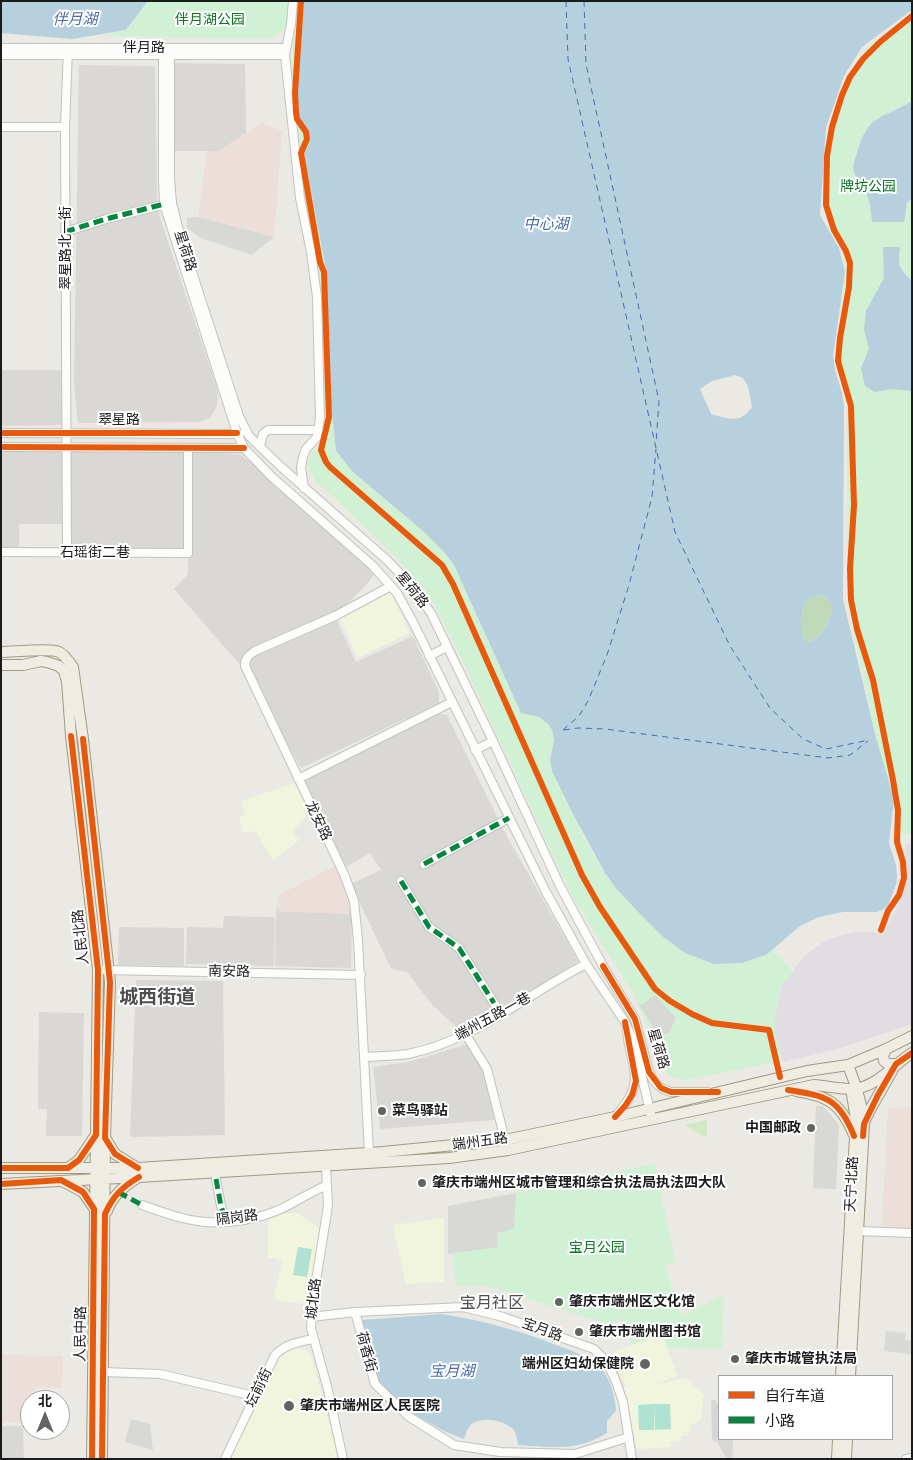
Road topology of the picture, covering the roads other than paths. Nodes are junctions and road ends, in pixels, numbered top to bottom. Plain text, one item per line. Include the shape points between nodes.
1 (292, 1) edge
2 (1, 48) edge
3 (68, 51) junction
4 (167, 51) junction
5 (285, 51) junction
6 (1, 55) edge
7 (1, 127) edge
8 (65, 127) junction
9 (168, 204) junction
10 (66, 232) junction
11 (319, 430) junction
12 (1, 433) edge
13 (66, 433) junction
14 (222, 433) junction
15 (237, 433) junction
16 (249, 436) junction
17 (260, 446) junction
18 (1, 447) edge
19 (66, 447) junction
20 (188, 448) junction
21 (223, 448) junction
22 (244, 448) junction
23 (280, 466) junction
24 (272, 477) junction
25 (304, 488) junction
26 (1, 552) edge
27 (67, 553) junction
28 (390, 586) junction
29 (447, 647) junction
30 (1, 652) edge
31 (429, 656) junction
32 (1, 665) edge
33 (452, 702) junction
34 (493, 741) junction
35 (475, 750) junction
36 (298, 779) junction
37 (509, 818) junction
38 (424, 864) dead end
39 (401, 881) dead end
40 (586, 964) junction
41 (98, 970) junction
42 (108, 970) junction
43 (361, 975) junction
44 (501, 1014) junction
45 (625, 1022) junction
46 (466, 1035) junction
47 (912, 1036) edge
48 (886, 1049) junction
49 (912, 1052) edge
50 (365, 1057) junction
51 (896, 1064) junction
52 (848, 1065) junction
53 (854, 1088) junction
54 (788, 1090) junction
55 (718, 1092) junction
56 (651, 1114) junction
57 (615, 1117) junction
58 (864, 1124) junction
59 (854, 1136) junction
60 (505, 1140) junction
61 (100, 1141) junction
62 (369, 1162) junction
63 (326, 1166) junction
64 (1, 1168) edge
65 (68, 1168) junction
66 (100, 1173) junction
67 (138, 1173) junction
68 (216, 1179) dead end
69 (61, 1180) junction
70 (1, 1184) edge
71 (327, 1185) junction
72 (142, 1205) dead end
73 (94, 1209) junction
74 (105, 1214) junction
75 (226, 1221) junction
76 (858, 1231) junction
77 (912, 1233) edge
78 (355, 1312) junction
79 (311, 1318) junction
80 (313, 1339) junction
81 (103, 1372) junction
82 (841, 1375) edge
83 (850, 1375) edge
84 (254, 1396) junction
85 (629, 1437) junction
86 (838, 1440) edge
87 (847, 1440) edge
88 (837, 1458) edge
89 (912, 1458) edge
90 (92, 1459) edge
91 (102, 1459) edge
92 (225, 1459) edge
93 (343, 1459) edge
94 (632, 1459) edge
95 (846, 1459) edge
96 (850, 1459) edge
97 (906, 1459) edge

1 - 5 street
2 - 3 street, 伴月路
3 - 4 street, 伴月路
3 - 6 street, 伴月路
3 - 8 street, 翠星路北一街
4 - 5 street, 伴月路
4 - 9 street, 星荷路 via 163,178
5 - 11 street via 300,192 317,297
7 - 8 street
8 - 10 street, 翠星路北一街
9 - 10 street
9 - 15 street, 星荷路
9 - 16 street, 星荷路 via 239,416
10 - 13 street, 翠星路北一街
11 - 17 street via 268,430 263,434
11 - 25 street via 303,457
12 - 13 street, 翠星路
13 - 14 street, 翠星路
13 - 19 street, 翠星路北一街
14 - 15 street, 翠星路
14 - 21 street
15 - 16 street, 翠星路
15 - 22 street, 星荷路
16 - 17 street, 星荷路
17 - 23 street, 星荷路
18 - 19 street, 翠星路
19 - 20 street, 翠星路
19 - 27 street, 翠星路北一街
20 - 21 street, 翠星路
20 - 27 street, 石瑶街二巷 via 188,553
21 - 22 street, 翠星路
22 - 24 street, 星荷路
23 - 24 street
23 - 25 street, 星荷路
24 - 28 street, 星荷路 via 366,559
25 - 29 street, 星荷路 via 409,583 431,613
26 - 27 street, 石瑶街二巷
28 - 31 street, 星荷路
28 - 36 street, 龙安路 via 335,616 256,651 245,660 248,674
29 - 31 street
29 - 34 street, 星荷路
30 - 42 main road, 人民北路 via 50,650 59,652 73,667
31 - 33 street, 星荷路
32 - 41 main road, 人民北路 via 41,661 59,666 68,681 71,736
33 - 35 street, 星荷路
33 - 36 street
34 - 35 street
34 - 55 street, 星荷路 via 560,886 636,1020 654,1080 671,1092
35 - 37 street, 星荷路
36 - 43 street, 龙安路 via 352,894
37 - 38 street
37 - 40 street, 星荷路
39 - 44 street via 429,928 459,948
40 - 44 street, 端州五路一巷
40 - 45 street, 星荷路
41 - 42 street, 南安路
41 - 61 main road, 人民北路
42 - 43 street, 南安路
42 - 61 main road, 人民北路 via 110,982
43 - 50 street, 龙安路
44 - 46 street, 端州五路一巷
45 - 56 street, 星荷路 via 633,1040
45 - 57 street via 636,1081 628,1100
46 - 50 street, 端州五路一巷 via 406,1054
46 - 60 street via 487,1069
47 - 48 main road, 端州五路
48 - 51 main road via 884,1061
48 - 52 main road, 端州五路
49 - 51 main road
50 - 62 street, 龙安路
51 - 53 main road via 874,1083
51 - 58 main road
52 - 53 main road, 天宁北路
52 - 55 main road, 端州五路
53 - 54 main road, 端州五路 via 814,1085
53 - 58 main road, 天宁北路 via 862,1107
53 - 59 main road, 天宁北路
54 - 56 main road, 端州五路
54 - 59 main road via 830,1100 843,1113
55 - 56 main road, 端州五路
56 - 57 main road, 端州五路
56 - 62 main road, 端州五路 via 449,1162
57 - 60 main road, 端州五路
58 - 76 main road, 天宁北路
59 - 82 main road, 天宁北路
60 - 62 main road, 端州五路
61 - 65 main road
61 - 66 main road, 人民北路
61 - 67 main road
62 - 63 main road, 端州五路
62 - 67 main road, 端州五路
63 - 67 main road, 端州五路
63 - 71 street, 城北路
64 - 65 main road
65 - 66 main road
66 - 67 main road, 端州五路
66 - 69 main road
66 - 73 main road, 人民中路
66 - 74 main road, 人民中路
67 - 74 main road via 118,1192
68 - 75 street
69 - 70 main road
69 - 73 main road via 83,1192
71 - 75 street, 隔岗路 via 258,1217
71 - 79 street, 城北路 via 328,1206
72 - 75 street, 隔岗路 via 172,1216 205,1222
73 - 90 main road, 人民中路
74 - 81 main road, 人民中路
76 - 77 street
76 - 83 main road, 天宁北路
78 - 79 street, 宝月路
78 - 85 street, 宝月路 via 463,1307 503,1317 594,1350 606,1361 615,1379
78 - 85 street, 荷香街 via 375,1384 408,1416 454,1445 500,1452 575,1454
79 - 80 street, 城北路
80 - 84 street, 坛前街 via 282,1348 275,1355
80 - 93 street, 城北路
81 - 84 street via 160,1374
81 - 91 main road, 人民中路
84 - 92 street, 坛前街
85 - 94 street, 宝月路
86 - 88 main road
87 - 95 main road
88 - 95 street
89 - 97 street
95 - 96 street

